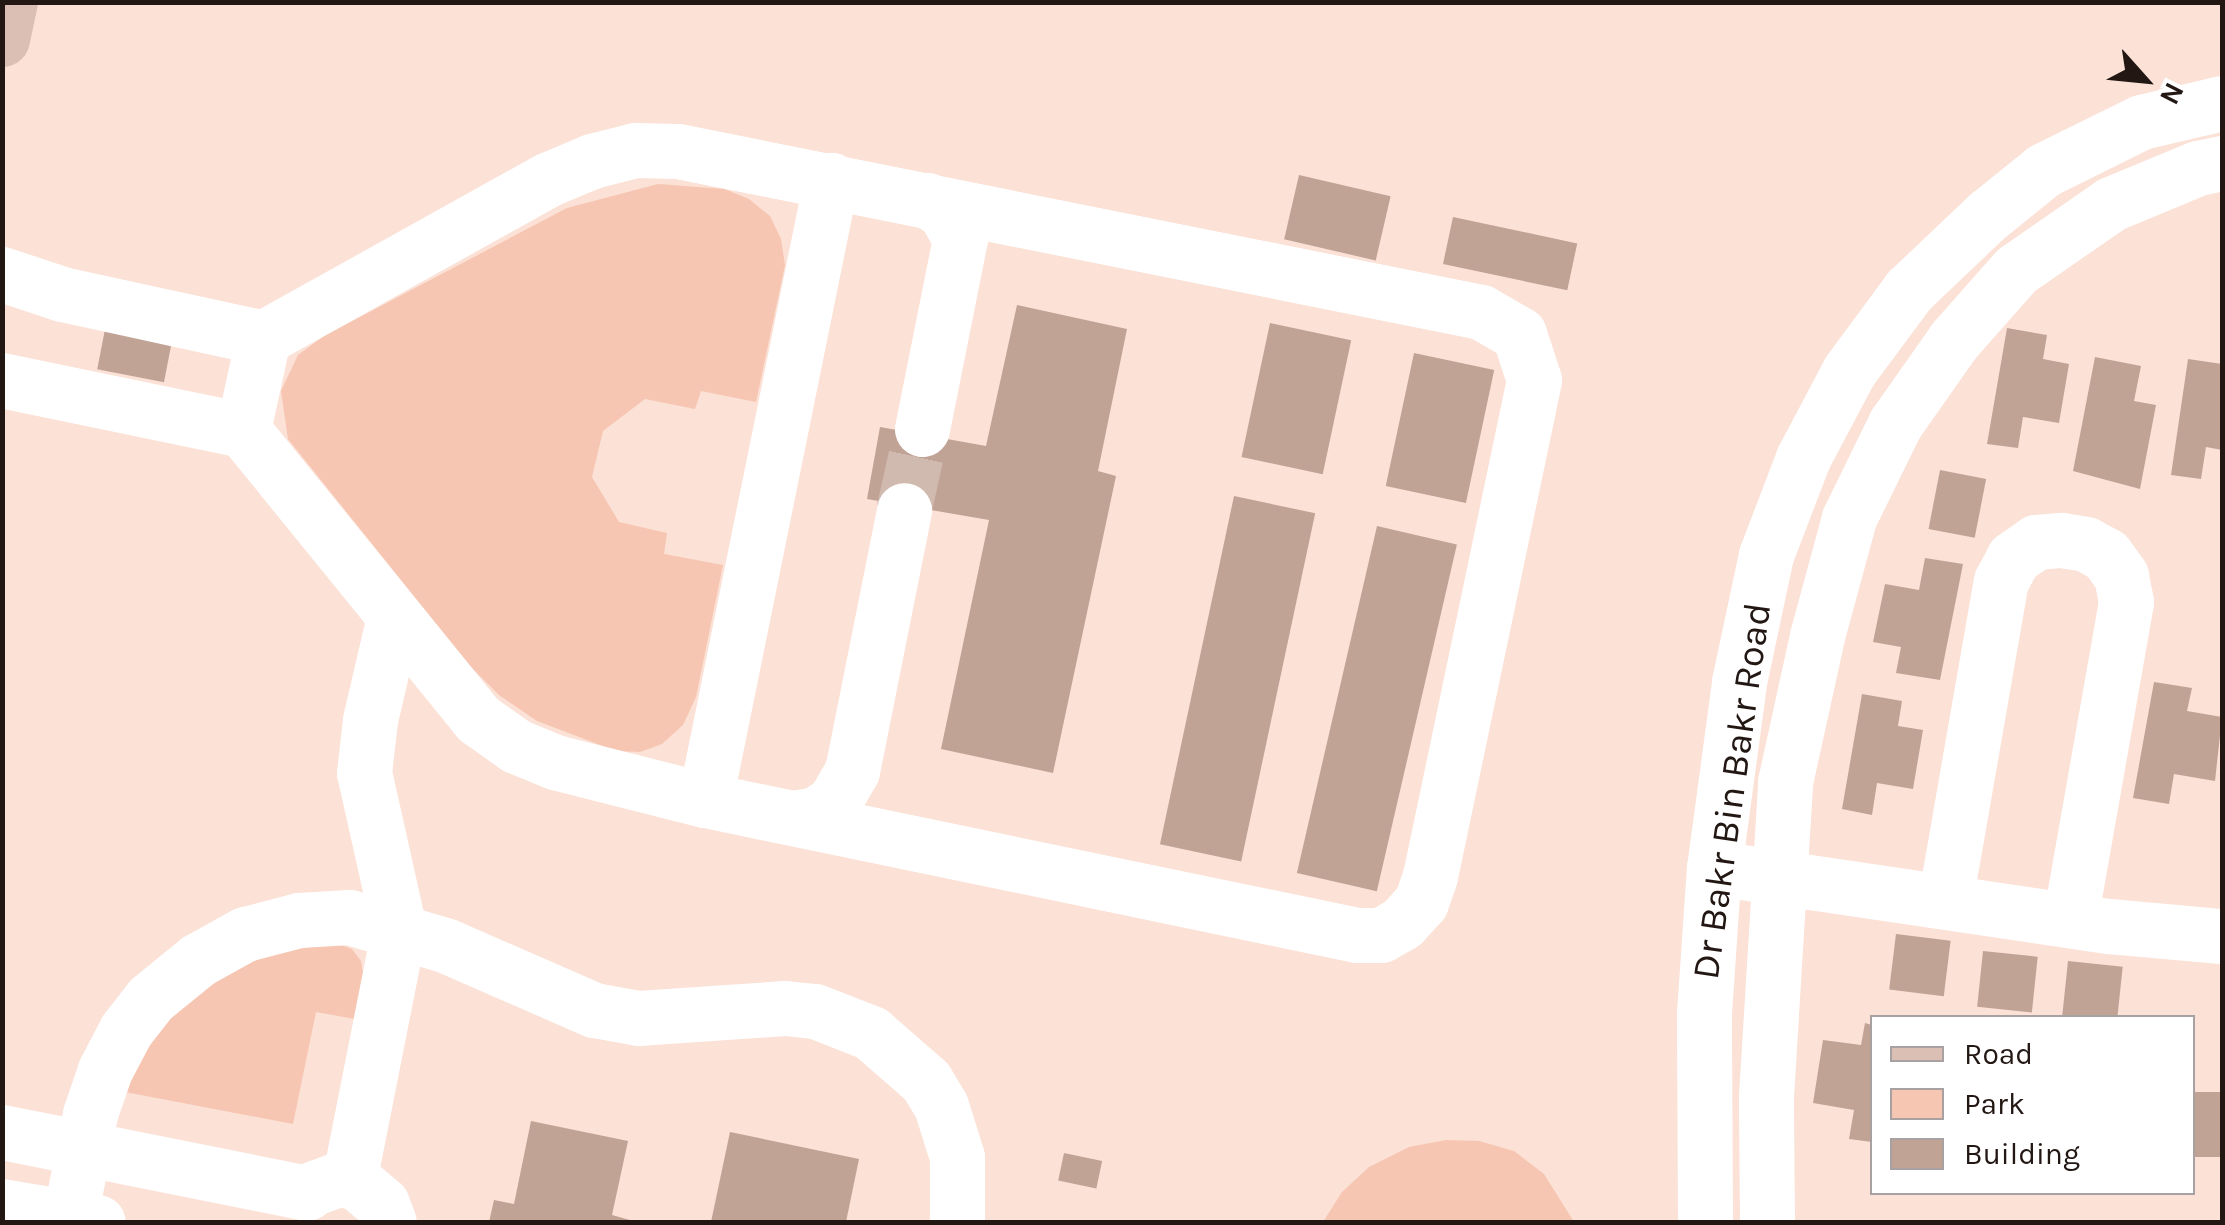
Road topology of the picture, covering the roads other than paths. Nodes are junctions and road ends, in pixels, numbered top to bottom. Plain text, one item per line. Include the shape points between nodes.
1 (10, 2) edge
2 (2, 38) edge
3 (2222, 103) edge
4 (2222, 163) edge
5 (831, 180) junction
6 (927, 200) junction
7 (2, 274) edge
8 (263, 338) junction
9 (2, 380) edge
10 (243, 430) junction
11 (922, 430) tunnel mouth
12 (904, 510) tunnel mouth
13 (394, 618) junction
14 (704, 800) junction
15 (793, 818) junction
16 (1714, 868) junction
17 (1780, 877) junction
18 (1944, 901) junction
19 (2070, 920) junction
20 (399, 929) junction
21 (2222, 936) edge
22 (2, 1132) edge
23 (82, 1148) junction
24 (316, 1199) edge
25 (2, 1206) edge
26 (84, 1220) edge
27 (389, 1222) edge
28 (956, 1222) edge
29 (1705, 1222) edge
30 (1767, 1222) edge

1 - 2 main road
3 - 16 street, Dr Bakr Bin Bakr Road via 2141,122 2044,170 1908,290 1849,371 1803,458 1766,556 1739,682
4 - 17 street via 2111,204 2016,270 1954,340 1895,424 1849,518 1817,636 1786,782
5 - 6 street
5 - 8 street via 678,151 636,150 592,161 549,178
5 - 14 street
6 - 11 street via 956,225 960,240
6 - 15 street via 1481,312 1519,334 1534,380 1430,876 1421,902 1402,923 1381,935 1358,935
7 - 8 street via 62,294
8 - 10 street
9 - 10 street
10 - 13 street
12 - 15 street via 852,771 834,802
13 - 14 street via 478,719 516,746 598,776
13 - 20 street via 364,773
14 - 15 street
16 - 17 street
16 - 29 street, Dr Bakr Bin Bakr Road via 1704,1013
17 - 18 street
17 - 30 street via 1766,1096
18 - 19 street
18 - 19 street via 2001,581 2013,558 2036,542 2061,540 2106,555 2126,602
19 - 21 street
20 - 23 street via 348,918 299,920 244,934 198,960 150,999 126,1030 105,1070
20 - 24 street
20 - 28 street via 594,1010 638,1018 785,1008 816,1011 871,1034 926,1081 941,1106 957,1158
22 - 23 street
23 - 24 street
23 - 26 street
24 - 27 street via 372,1191
25 - 26 street

